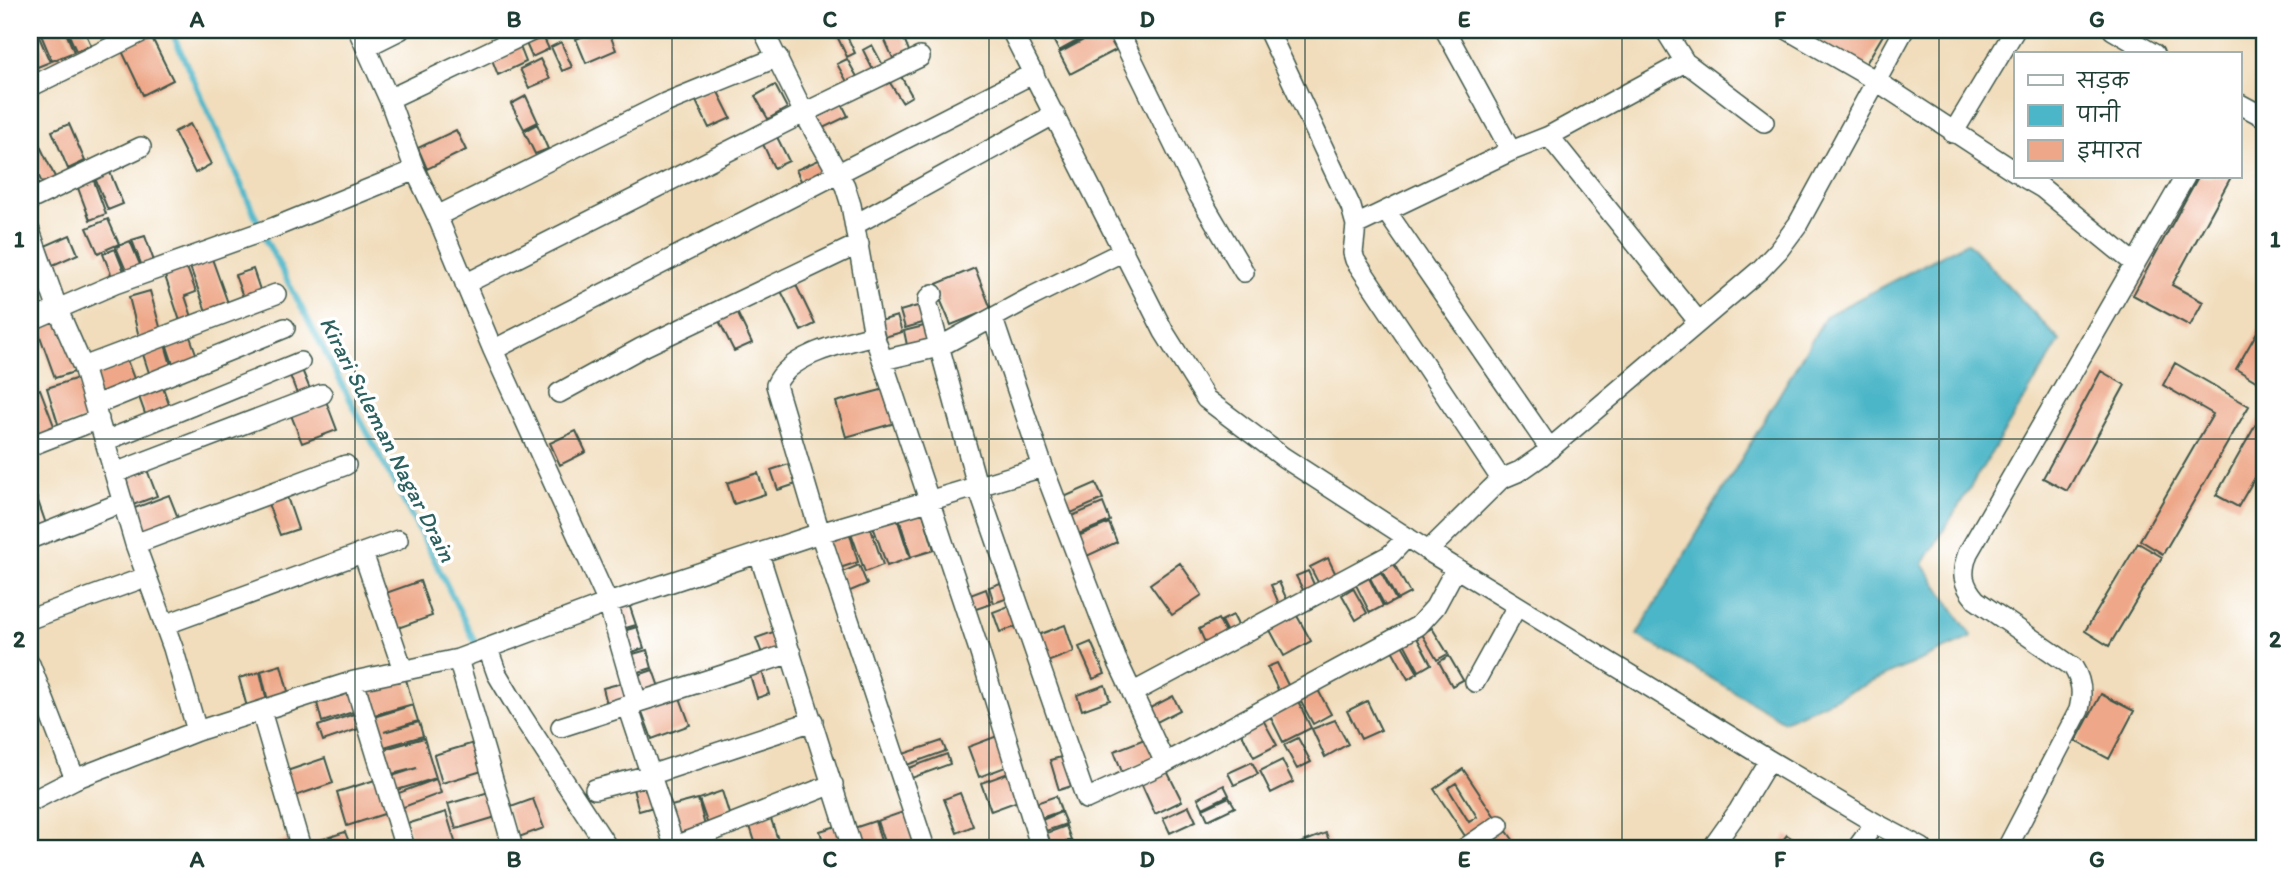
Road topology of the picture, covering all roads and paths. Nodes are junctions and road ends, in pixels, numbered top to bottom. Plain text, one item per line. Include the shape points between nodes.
1 (146, 30) edge
2 (400, 30) edge
3 (534, 30) edge
4 (763, 30) edge
5 (1011, 30) edge
6 (1118, 30) edge
7 (1268, 30) edge
8 (1445, 30) edge
9 (1665, 30) edge
10 (1788, 30) edge
11 (1904, 30) edge
12 (2015, 30) edge
13 (2113, 30) edge
14 (362, 38) edge
15 (2141, 51) edge
16 (778, 57) junction
17 (920, 57) dead end
18 (1685, 62) junction
19 (1034, 73) junction
20 (1875, 80) junction
21 (30, 87) edge
22 (389, 99) junction
23 (2242, 105) edge
24 (804, 113) junction
25 (1055, 114) junction
26 (2264, 117) edge
27 (1763, 122) dead end
28 (1953, 133) junction
29 (1549, 136) junction
30 (141, 147) dead end
31 (1511, 151) junction
32 (415, 170) junction
33 (2014, 171) edge
34 (837, 174) junction
35 (2027, 178) edge
36 (2184, 178) edge
37 (2045, 183) edge
38 (30, 200) edge
39 (1386, 211) junction
40 (437, 216) junction
41 (856, 224) junction
42 (1356, 225) junction
43 (30, 231) edge
44 (859, 244) junction
45 (1124, 251) junction
46 (2135, 264) junction
47 (1244, 272) dead end
48 (465, 284) junction
49 (276, 294) dead end
50 (933, 294) dead end
51 (58, 310) junction
52 (993, 319) junction
53 (30, 321) edge
54 (1698, 321) junction
55 (285, 328) dead end
56 (874, 335) junction
57 (939, 347) junction
58 (493, 350) junction
59 (883, 360) junction
60 (300, 362) dead end
61 (83, 367) junction
62 (559, 393) dead end
63 (322, 394) dead end
64 (97, 412) junction
65 (105, 441) junction
66 (30, 446) edge
67 (1550, 449) junction
68 (346, 466) dead end
69 (1042, 467) junction
70 (115, 473) junction
71 (1501, 479) junction
72 (977, 485) junction
73 (929, 499) junction
74 (123, 502) junction
75 (820, 533) junction
76 (1407, 537) junction
77 (30, 539) edge
78 (398, 540) dead end
79 (135, 544) junction
80 (1428, 551) junction
81 (363, 553) junction
82 (759, 554) junction
83 (1456, 568) junction
84 (146, 577) junction
85 (608, 603) junction
86 (1517, 606) junction
87 (30, 619) edge
88 (164, 625) junction
89 (476, 653) junction
90 (791, 653) junction
91 (30, 664) edge
92 (402, 670) junction
93 (354, 681) junction
94 (1475, 682) dead end
95 (1132, 693) junction
96 (633, 705) junction
97 (261, 711) junction
98 (813, 721) junction
99 (561, 727) dead end
100 (197, 731) junction
101 (1769, 760) junction
102 (1165, 762) junction
103 (650, 775) junction
104 (75, 779) junction
105 (833, 784) junction
106 (596, 789) dead end
107 (30, 802) edge
108 (1875, 823) junction
109 (1499, 825) dead end
110 (675, 847) edge
111 (301, 848) edge
112 (405, 848) edge
113 (513, 848) edge
114 (608, 848) edge
115 (852, 848) edge
116 (925, 848) edge
117 (1041, 848) edge
118 (1465, 848) edge
119 (1712, 848) edge
120 (1857, 848) edge
121 (1922, 848) edge
122 (2007, 848) edge

1 - 21 street
2 - 14 street
3 - 22 street
4 - 16 street
5 - 19 street
6 - 47 street via 1197,192
7 - 42 street
8 - 31 street
9 - 18 street
10 - 20 street
11 - 20 street
12 - 28 street
13 - 15 street
14 - 22 street
16 - 24 street
16 - 40 street via 664,103
17 - 24 street
18 - 27 street
18 - 29 street
19 - 25 street
19 - 34 street
20 - 28 street
20 - 54 street via 1798,224 1760,270
22 - 32 street
23 - 26 street
24 - 34 street
24 - 48 street
25 - 41 street
25 - 45 street
28 - 33 street
29 - 31 street
29 - 54 street
30 - 38 street
31 - 39 street
32 - 40 street
32 - 51 street
34 - 41 street
34 - 58 street
35 - 37 street
36 - 46 street
37 - 46 street
39 - 42 street
39 - 67 street
40 - 48 street
41 - 44 street
42 - 71 street via 1353,253 1365,278
43 - 51 street
44 - 56 street
44 - 62 street via 641,348
45 - 52 street
45 - 76 street via 1164,332 1206,398 1283,457
46 - 122 street via 1963,567 1963,579 1976,600 2073,667 2081,688 2079,710
48 - 58 street
49 - 61 street
50 - 57 street via 928,305
51 - 53 street
51 - 61 street
52 - 57 street
52 - 69 street
54 - 67 street
55 - 64 street
56 - 59 street
56 - 75 street via 832,346 795,363 780,375 776,385
57 - 59 street
57 - 72 street
58 - 85 street
59 - 73 street
60 - 65 street
61 - 64 street
63 - 70 street
64 - 65 street
64 - 66 street
65 - 70 street
67 - 71 street
68 - 79 street
69 - 72 street
69 - 95 street
70 - 74 street
71 - 80 street
72 - 73 street
72 - 102 street via 1086,799
73 - 75 street
73 - 117 street
74 - 77 street
74 - 79 street
75 - 82 street
75 - 116 street
76 - 80 street
76 - 95 street via 1390,555
78 - 81 street
79 - 84 street
80 - 83 street
81 - 88 street
81 - 92 street
82 - 85 street
82 - 90 street
83 - 86 street
83 - 102 street via 1435,607 1418,626
84 - 87 street
84 - 88 street
85 - 89 street
85 - 96 street
86 - 94 street
86 - 101 street
88 - 100 street
89 - 92 street
89 - 113 street
89 - 114 street via 497,674
90 - 96 street
90 - 98 street
91 - 104 street
92 - 93 street
93 - 97 street
93 - 112 street
95 - 102 street
96 - 99 street
96 - 103 street
97 - 100 street
97 - 111 street
98 - 103 street
98 - 105 street
100 - 104 street
101 - 108 street
101 - 119 street
103 - 106 street
103 - 110 street
104 - 107 street
105 - 110 street
105 - 115 street
108 - 120 street
108 - 121 street
109 - 118 street

